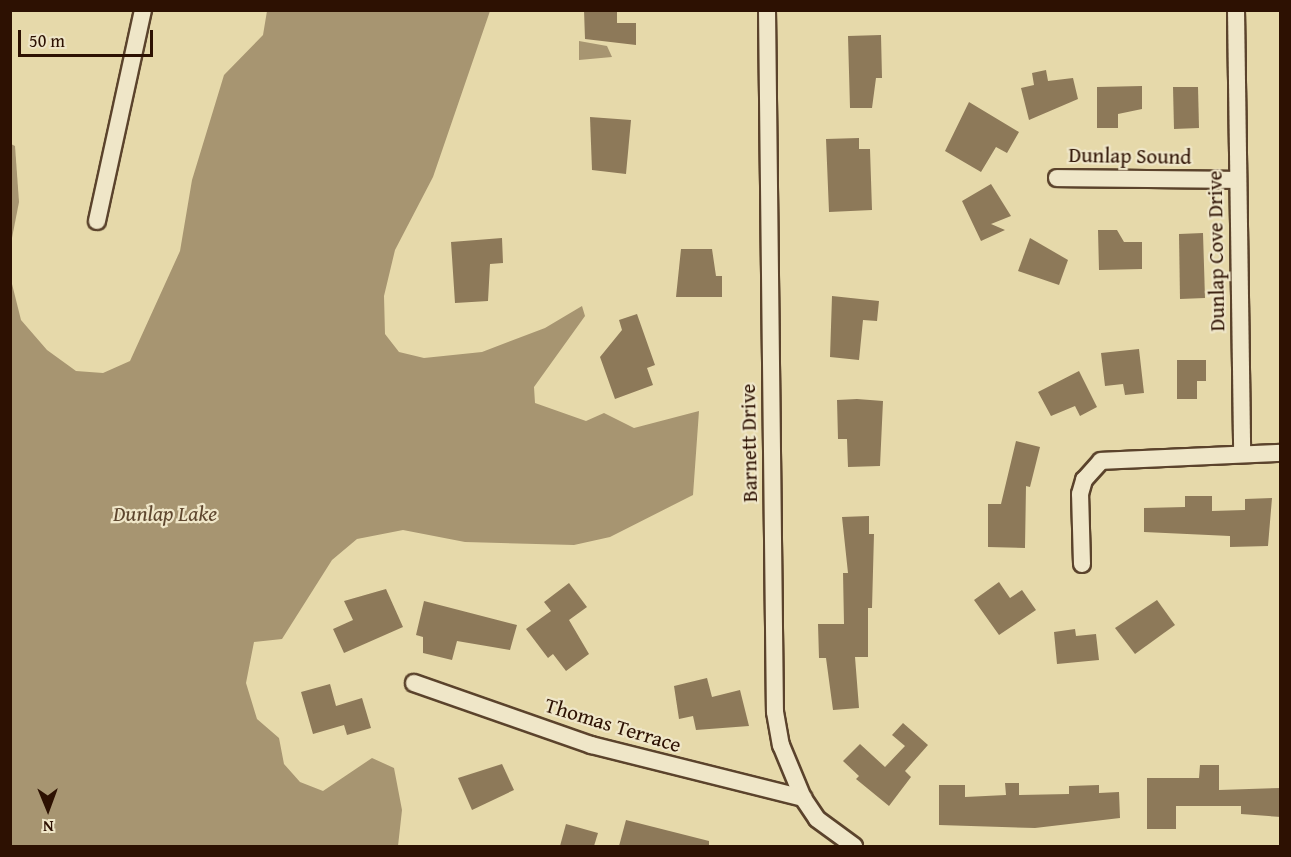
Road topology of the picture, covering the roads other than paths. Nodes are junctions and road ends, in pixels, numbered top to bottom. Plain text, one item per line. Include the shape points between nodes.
1 (143, 10) edge
2 (767, 10) edge
3 (1236, 10) edge
4 (1057, 178) dead end
5 (1238, 180) junction
6 (97, 221) dead end
7 (1242, 453) junction
8 (1281, 453) edge
9 (1082, 564) dead end
10 (414, 683) dead end
11 (803, 798) junction
12 (854, 846) edge

1 - 6 street
2 - 11 street, Barnett Drive via 776,712 782,745
3 - 5 street, Dunlap Cove Drive
4 - 5 street, Dunlap Sound
5 - 7 street, Dunlap Cove Drive
7 - 8 street
7 - 9 street via 1101,461 1090,470 1080,494
10 - 11 street, Thomas Terrace via 591,745
11 - 12 street, Barnett Drive via 817,819

